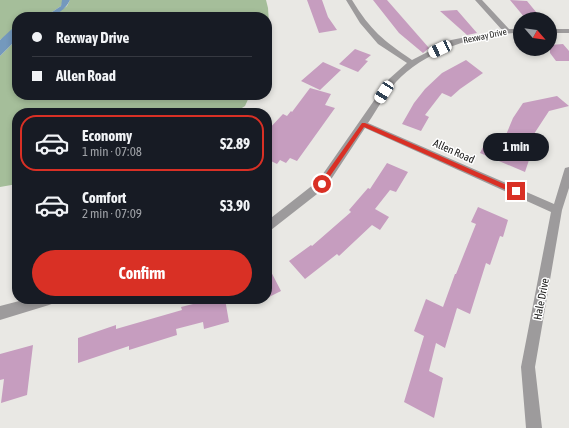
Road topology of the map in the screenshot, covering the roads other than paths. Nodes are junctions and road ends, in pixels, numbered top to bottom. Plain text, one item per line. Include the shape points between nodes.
1 (349, 0) edge
2 (478, 0) edge
3 (507, 30) junction
4 (513, 30) edge
5 (557, 31) edge
6 (569, 31) edge
7 (412, 63) junction
8 (363, 124) junction
9 (569, 171) edge
10 (557, 210) junction
11 (272, 223) edge
12 (32, 304) edge
13 (0, 313) edge
14 (534, 428) edge

1 - 7 street via 362,22 381,42
2 - 3 street
3 - 4 street, Rexway Drive
3 - 7 street, Rexway Drive via 454,42
5 - 6 street
7 - 8 street, Rexway Drive via 392,81
8 - 10 street, Allen Road
8 - 11 street, Rexway Drive via 322,184
9 - 10 street, Hale Drive
10 - 14 street, Hale Drive via 528,367
12 - 13 street

